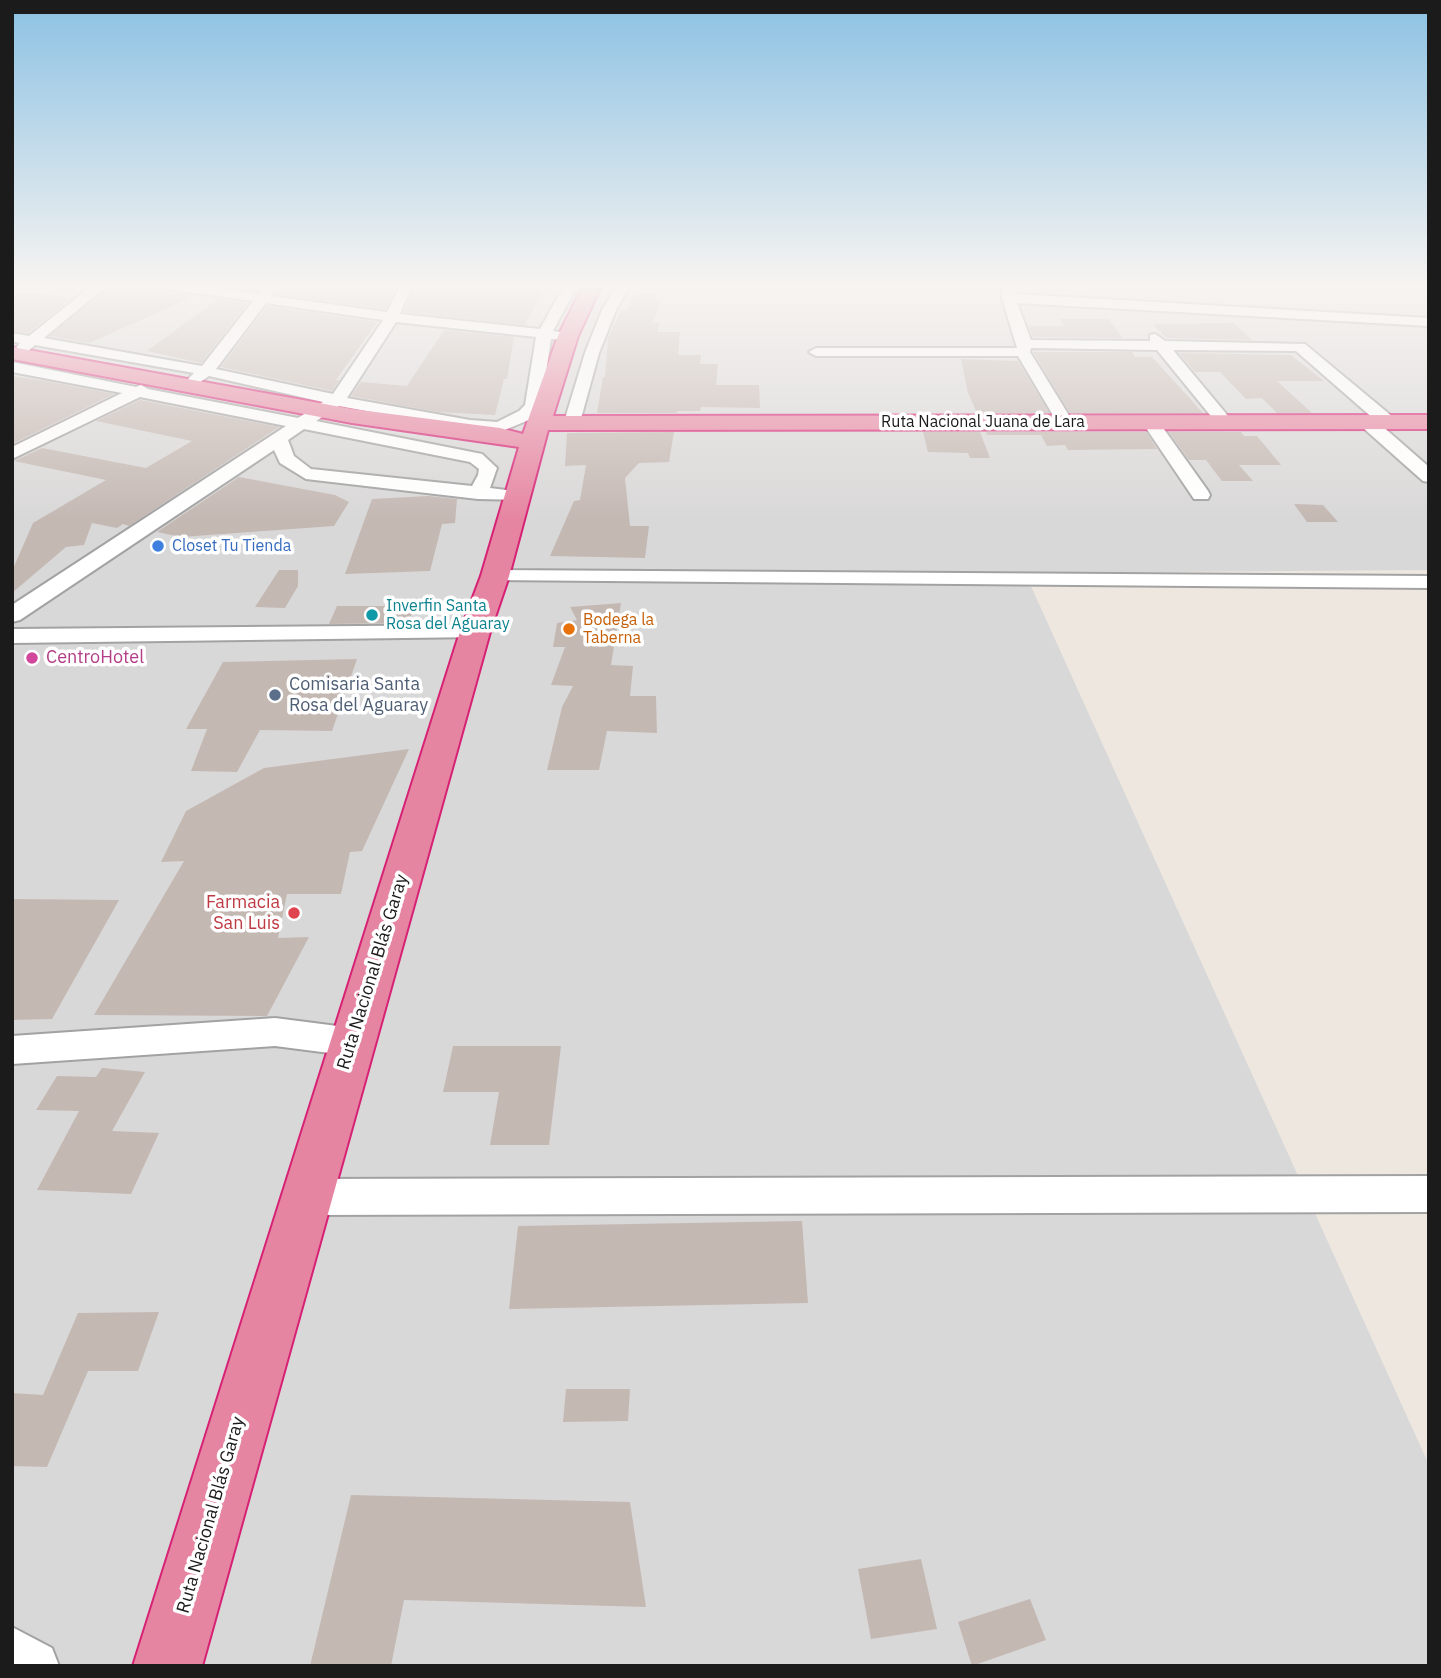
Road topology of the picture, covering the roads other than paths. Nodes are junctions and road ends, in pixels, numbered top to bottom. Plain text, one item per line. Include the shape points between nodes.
1 (44, 362) edge
2 (62, 362) edge
3 (156, 362) edge
4 (213, 362) edge
5 (364, 362) edge
6 (540, 362) edge
7 (558, 362) edge
8 (589, 362) edge
9 (1032, 362) edge
10 (1174, 362) edge
11 (1319, 362) edge
12 (206, 371) junction
13 (160, 381) junction
14 (189, 386) junction
15 (138, 391) junction
16 (337, 409) junction
17 (572, 422) junction
18 (1065, 422) junction
19 (1150, 422) junction
20 (1225, 422) junction
21 (1377, 422) junction
22 (1429, 422) edge
23 (304, 423) junction
24 (482, 438) junction
25 (279, 440) junction
26 (12, 454) edge
27 (522, 455) junction
28 (1429, 477) edge
29 (1201, 495) dead end
30 (495, 576) junction
31 (1429, 582) edge
32 (12, 615) edge
33 (475, 632) junction
34 (12, 636) edge
35 (353, 1042) junction
36 (12, 1050) edge
37 (1429, 1194) edge
38 (306, 1197) junction
39 (12, 1652) edge
40 (34, 1666) edge
41 (167, 1666) edge

1 - 15 street
2 - 13 highway
3 - 12 street
4 - 12 street
5 - 16 street
6 - 16 street via 533,406 500,427
7 - 27 highway, Ruta Nacional Blás Garay
8 - 17 street
9 - 18 street
10 - 20 street
11 - 21 street
12 - 14 street
12 - 16 street
13 - 14 highway
13 - 15 street
14 - 16 highway
15 - 23 street
15 - 26 street
16 - 23 street
16 - 24 highway
17 - 18 highway, Ruta Nacional Juana de Lara
17 - 27 highway, Ruta Nacional Juana de Lara
18 - 19 highway, Ruta Nacional Juana de Lara
19 - 20 highway, Ruta Nacional Juana de Lara
19 - 29 street
20 - 21 highway, Ruta Nacional Juana de Lara
21 - 22 highway, Ruta Nacional Juana de Lara
21 - 28 street
23 - 25 street
23 - 27 street via 476,458 488,468 487,475
24 - 27 highway
24 - 27 highway via 518,426
25 - 27 street via 286,459 306,474
25 - 32 street
27 - 30 highway, Ruta Nacional Blás Garay
30 - 31 street
30 - 33 highway, Ruta Nacional Blás Garay
33 - 34 street
33 - 35 highway, Ruta Nacional Blás Garay
35 - 36 street via 275,1032
35 - 38 highway, Ruta Nacional Blás Garay
37 - 38 street
38 - 41 highway, Ruta Nacional Blás Garay
39 - 40 street

